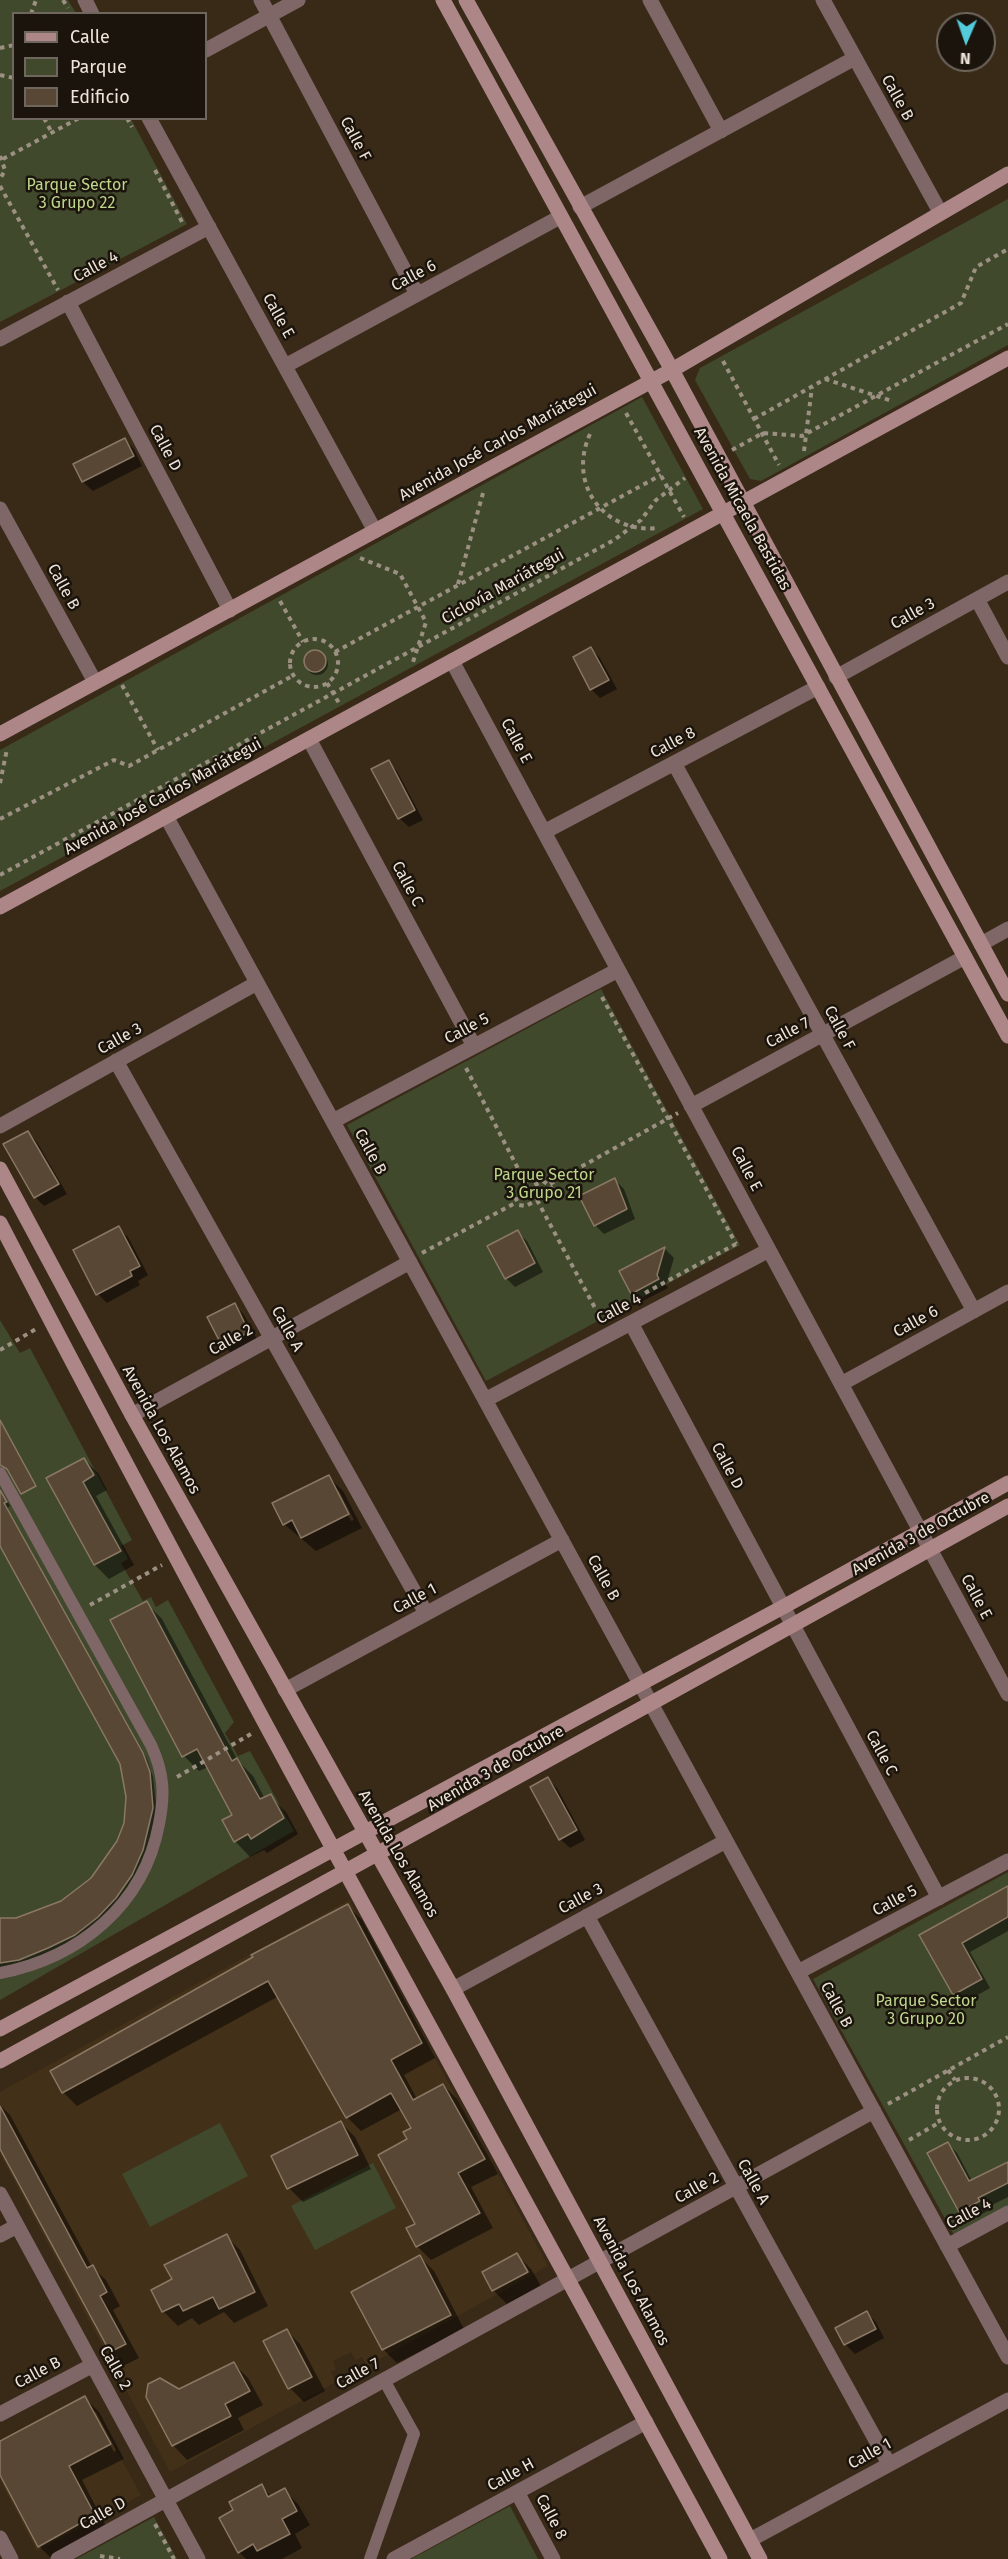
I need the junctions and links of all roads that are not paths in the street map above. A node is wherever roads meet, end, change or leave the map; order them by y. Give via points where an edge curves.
1 (261, 0) edge
2 (298, 0) edge
3 (443, 0) edge
4 (466, 0) edge
5 (650, 0) edge
6 (823, 0) edge
7 (269, 15) junction
8 (207, 49) edge
9 (855, 58) junction
10 (150, 120) edge
11 (721, 131) junction
12 (1008, 174) edge
13 (580, 207) junction
14 (940, 212) junction
15 (560, 217) junction
16 (209, 226) junction
17 (417, 294) junction
18 (68, 302) junction
19 (0, 339) edge
20 (1008, 358) edge
21 (285, 366) junction
22 (672, 370) junction
23 (651, 381) junction
24 (743, 502) junction
25 (724, 513) junction
26 (1, 515) edge
27 (375, 531) junction
28 (1008, 582) edge
29 (977, 599) junction
30 (230, 610) junction
31 (1008, 657) edge
32 (452, 661) junction
33 (836, 677) junction
34 (95, 682) junction
35 (818, 687) junction
36 (6, 731) edge
37 (309, 739) junction
38 (674, 763) junction
39 (166, 816) junction
40 (544, 832) junction
41 (0, 907) edge
42 (1008, 929) edge
43 (981, 944) junction
44 (965, 957) junction
45 (618, 970) junction
46 (257, 983) junction
47 (1008, 994) edge
48 (822, 1034) junction
49 (1008, 1036) edge
50 (474, 1046) junction
51 (117, 1061) junction
52 (691, 1106) junction
53 (333, 1121) junction
54 (0, 1126) edge
55 (0, 1169) edge
56 (0, 1224) edge
57 (769, 1250) junction
58 (413, 1259) junction
59 (1008, 1292) edge
60 (974, 1311) junction
61 (631, 1323) junction
62 (272, 1338) junction
63 (841, 1384) junction
64 (485, 1400) junction
65 (132, 1415) junction
66 (0, 1473) edge
67 (1008, 1483) edge
68 (1008, 1506) edge
69 (920, 1531) junction
70 (562, 1540) junction
71 (930, 1549) junction
72 (783, 1607) junction
73 (426, 1613) junction
74 (792, 1625) junction
75 (640, 1684) junction
76 (1007, 1688) edge
77 (285, 1690) junction
78 (650, 1702) junction
79 (365, 1833) junction
80 (726, 1841) junction
81 (333, 1850) junction
82 (380, 1855) junction
83 (1008, 1862) edge
84 (345, 1874) junction
85 (939, 1898) junction
86 (587, 1916) junction
87 (798, 1972) junction
88 (0, 1973) edge
89 (453, 1989) junction
90 (0, 2029) edge
91 (0, 2061) edge
92 (880, 2108) junction
93 (735, 2188) junction
94 (0, 2194) edge
95 (1008, 2214) edge
96 (18, 2226) junction
97 (0, 2235) edge
98 (947, 2246) junction
99 (600, 2261) junction
100 (568, 2279) junction
101 (1008, 2357) edge
102 (93, 2365) junction
103 (384, 2380) junction
104 (1008, 2400) edge
105 (0, 2414) edge
106 (646, 2422) junction
107 (889, 2464) junction
108 (517, 2492) junction
109 (166, 2500) junction
110 (0, 2538) edge
111 (750, 2540) junction
112 (11, 2559) edge
113 (58, 2559) edge
114 (198, 2559) edge
115 (370, 2559) edge
116 (394, 2559) edge
117 (553, 2559) edge
118 (720, 2559) edge
119 (760, 2559) edge

1 - 7 street, Calle F
2 - 7 street
3 - 15 street, Avenida Micaela Bastidas
4 - 13 street, Avenida Micaela Bastidas
5 - 11 street
6 - 9 street, Calle B
7 - 8 street
7 - 17 street, Calle F
9 - 11 street
9 - 14 street, Calle B
10 - 16 street, Calle E
11 - 13 street
12 - 14 street, Avenida José Carlos Mariátegui
13 - 22 street, Avenida Micaela Bastidas
14 - 22 street, Avenida José Carlos Mariátegui
15 - 17 street, Calle 6
15 - 23 street, Avenida Micaela Bastidas
16 - 18 street, Calle 4
16 - 21 street, Calle E
17 - 21 street, Calle 6
18 - 19 street, Calle 4
18 - 30 street, Calle D
20 - 24 street, Avenida José Carlos Mariátegui
21 - 27 street, Calle E
22 - 23 street, Avenida José Carlos Mariátegui
22 - 24 street, Avenida Micaela Bastidas
23 - 25 street, Avenida Micaela Bastidas
23 - 27 street, Avenida José Carlos Mariátegui
24 - 25 street, Avenida José Carlos Mariátegui
24 - 33 street, Avenida Micaela Bastidas
25 - 32 street, Avenida José Carlos Mariátegui
25 - 35 street, Avenida Micaela Bastidas
26 - 34 street, Calle B
27 - 30 street, Avenida José Carlos Mariátegui
28 - 29 street, Calle 3
29 - 31 street
29 - 33 street, Calle 3
30 - 34 street, Avenida José Carlos Mariátegui
32 - 37 street, Avenida José Carlos Mariátegui
32 - 40 street, Calle E
33 - 43 street, Avenida Micaela Bastidas
34 - 36 street, Avenida José Carlos Mariátegui
35 - 38 street, Calle 8
35 - 44 street, Avenida Micaela Bastidas
37 - 39 street, Avenida José Carlos Mariátegui
37 - 50 street, Calle C
38 - 40 street, Calle 8
38 - 48 street, Calle F
39 - 41 street, Avenida José Carlos Mariátegui
39 - 46 street, Calle B
40 - 45 street, Calle E
42 - 43 street
43 - 47 street, Avenida Micaela Bastidas
44 - 48 street, Calle 7
44 - 49 street, Avenida Micaela Bastidas
45 - 50 street, Calle 5
45 - 52 street, Calle E
46 - 51 street, Calle 3
46 - 53 street, Calle B
48 - 52 street, Calle 7
48 - 60 street, Calle F
50 - 53 street, Calle 5 via 462,1060
51 - 54 street, Calle 3
51 - 62 street, Calle A
52 - 57 street, Calle E
53 - 58 street, Calle B
55 - 65 street, Avenida Los Alamos
56 - 81 street
57 - 61 street, Calle 4
57 - 63 street, Calle E
58 - 62 street, Calle 2
58 - 64 street, Calle B
59 - 60 street, Calle 6
60 - 63 street, Calle 6
61 - 64 street, Calle 4
61 - 72 street, Calle D
62 - 65 street, Calle 2
62 - 73 street, Calle A
63 - 69 street, Calle E
64 - 70 street, Calle B
65 - 77 street, Avenida Los Alamos
66 - 88 lane via 151,1745 164,1785 153,1851 123,1906 64,1951 22,1969
67 - 69 street, Avenida 3 de Octubre
68 - 71 street, Avenida 3 de Octubre
69 - 71 street, Calle E
69 - 72 street, Avenida 3 de Octubre
70 - 73 street, Calle 1
70 - 75 street, Calle B
71 - 74 street, Avenida 3 de Octubre
71 - 76 street, Calle E
72 - 74 street, Calle D
72 - 75 street, Avenida 3 de Octubre
73 - 77 street, Calle 1
74 - 78 street, Avenida 3 de Octubre
74 - 85 street, Calle C
75 - 78 street, Calle B
75 - 79 street, Avenida 3 de Octubre
77 - 79 street, Avenida Los Alamos
78 - 80 street, Calle B
78 - 82 street, Avenida 3 de Octubre
79 - 81 street, Avenida 3 de Octubre
79 - 82 street, Avenida Los Alamos
80 - 86 street, Calle 3
80 - 87 street, Calle B
81 - 84 street
81 - 90 street, Avenida 3 de Octubre
82 - 84 street, Avenida 3 de Octubre
82 - 89 street, Avenida Los Alamos
83 - 85 street, Calle 5
84 - 91 street, Avenida 3 de Octubre
84 - 100 street
85 - 87 street, Calle 5
86 - 89 street, Calle 3
86 - 93 street, Calle A
87 - 92 street, Calle B
89 - 99 street, Avenida Los Alamos
92 - 93 street, Calle 2
92 - 98 street, Calle B
93 - 99 street, Calle 2
93 - 107 street, Calle A
94 - 96 street, Calle 2
95 - 98 street, Calle 4
96 - 97 street
96 - 102 street, Calle 2
98 - 101 street, Calle B
99 - 100 street, Calle 2
99 - 111 street, Avenida Los Alamos
100 - 103 street, Calle 7
100 - 106 street
102 - 105 street, Calle B
102 - 109 street, Calle 2
103 - 109 street, Calle 7
103 - 115 lane via 414,2434
104 - 107 street, Calle 1
106 - 108 street, Calle H
106 - 118 street
107 - 111 street, Calle 1
108 - 116 street, Calle H
108 - 117 street, Calle 8
109 - 113 street, Calle D
109 - 114 street, Calle 2
110 - 112 street
111 - 119 street, Avenida Los Alamos

